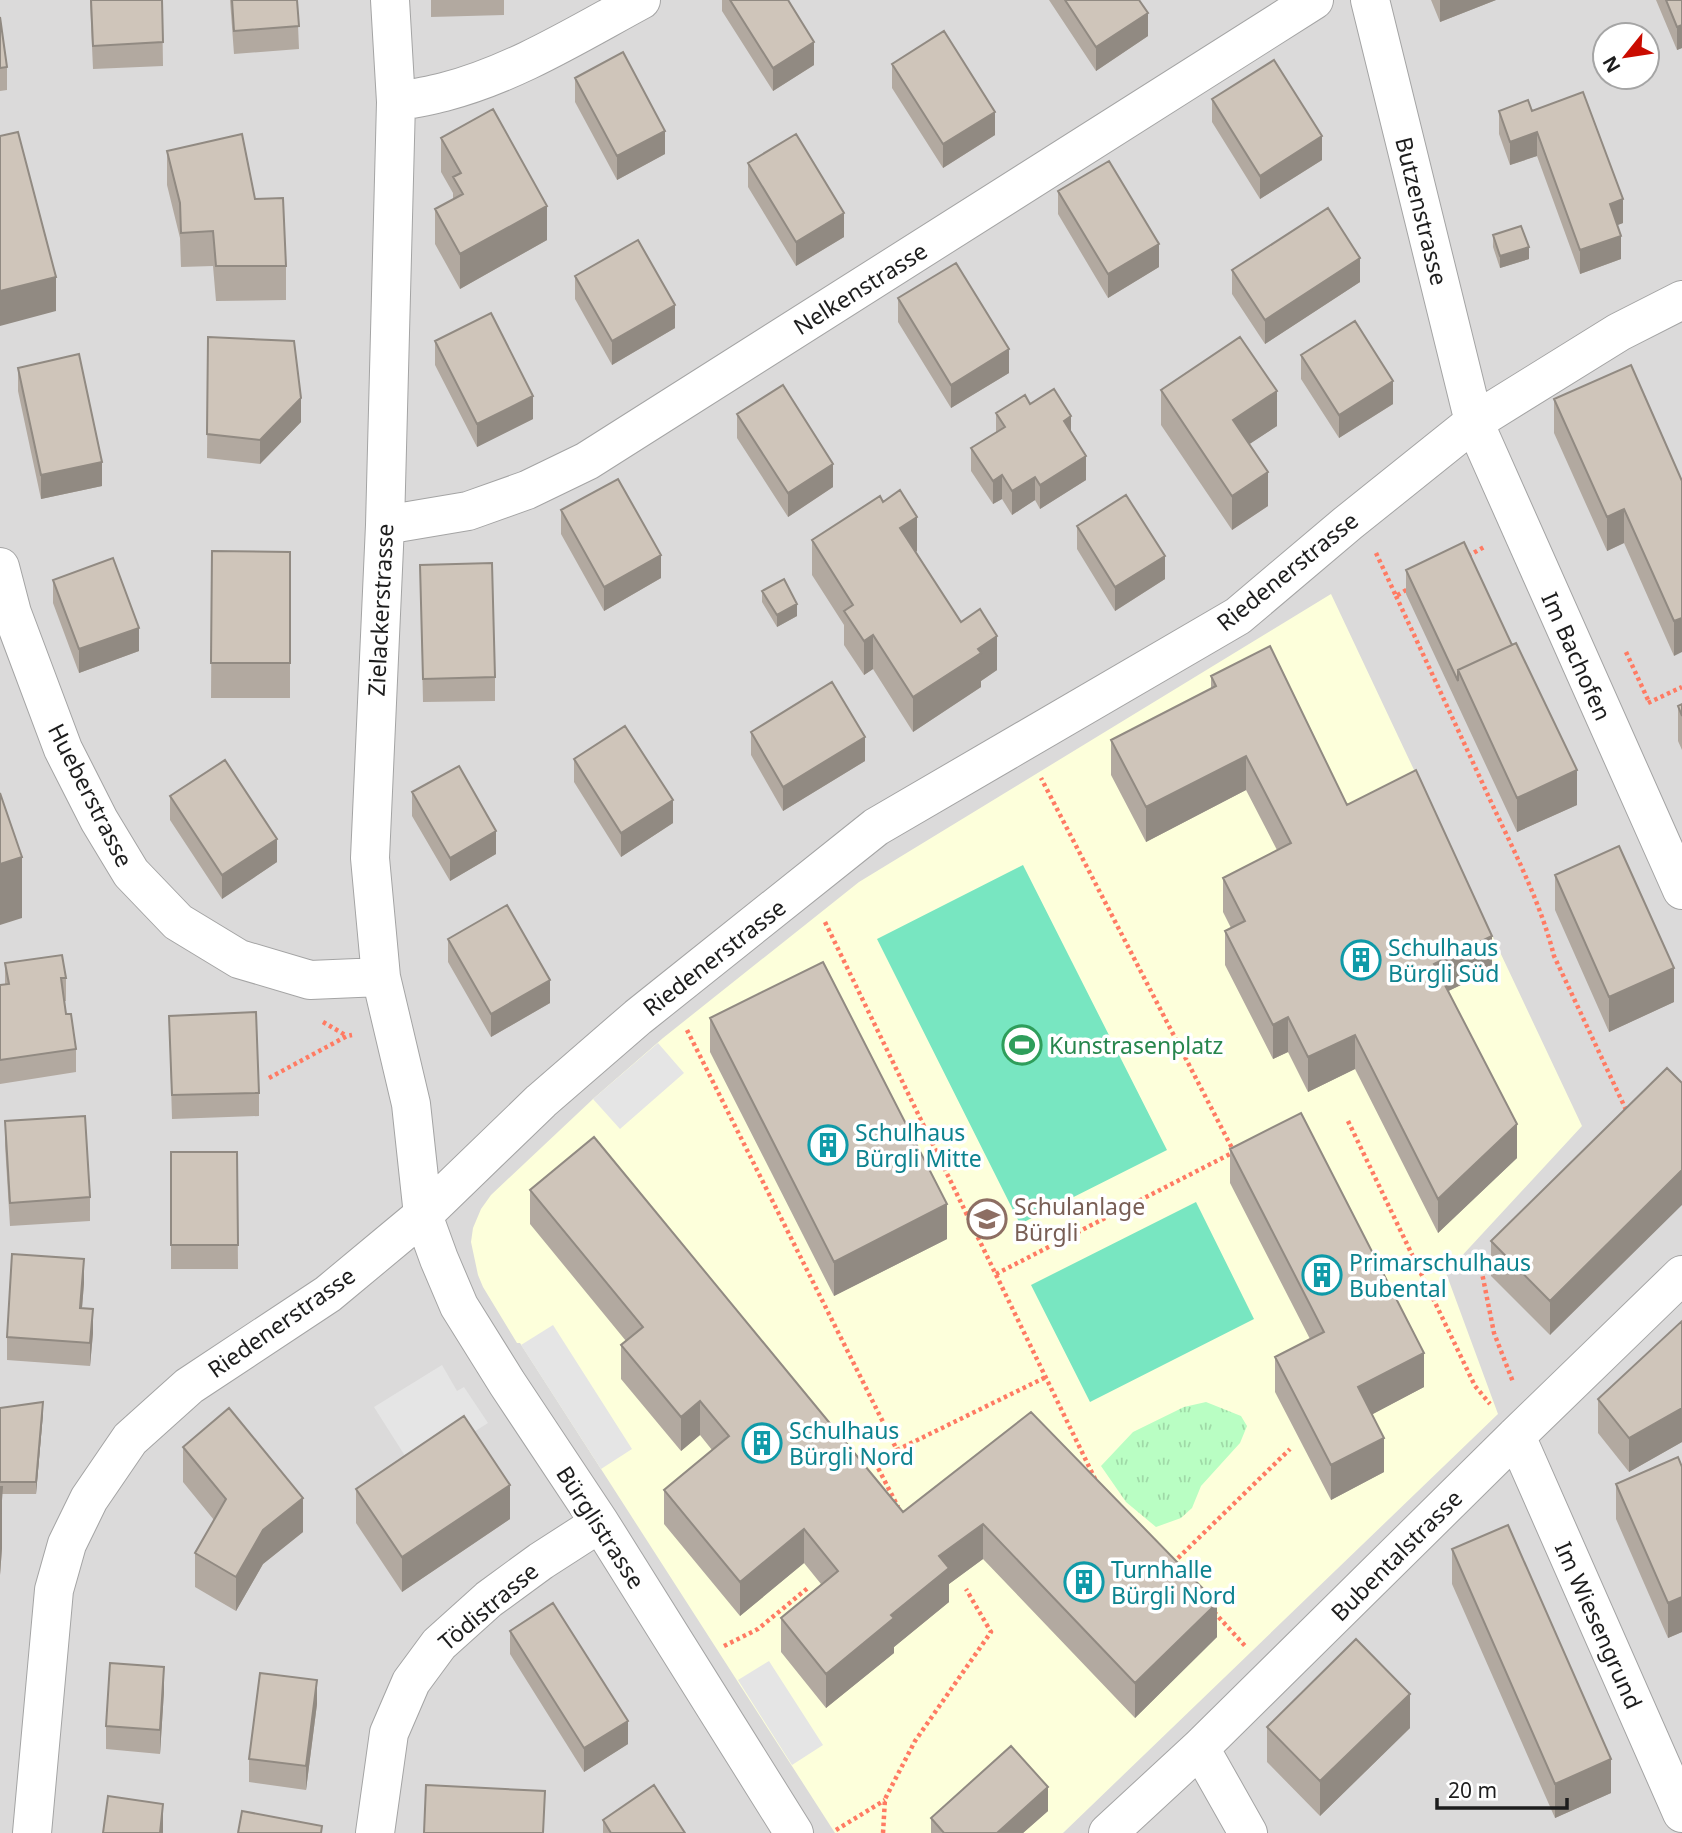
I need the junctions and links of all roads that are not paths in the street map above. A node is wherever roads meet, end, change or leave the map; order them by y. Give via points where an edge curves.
1 (390, 0) edge
2 (640, 0) edge
3 (1314, 0) edge
4 (1370, 0) edge
5 (396, 102) junction
6 (1682, 300) edge
7 (1474, 422) junction
8 (384, 525) junction
9 (0, 567) edge
10 (1682, 890) edge
11 (381, 977) junction
12 (423, 1215) junction
13 (1682, 1275) edge
14 (1516, 1436) junction
15 (600, 1523) junction
16 (1200, 1748) junction
17 (1682, 1813) edge
18 (32, 1833) edge
19 (375, 1833) edge
20 (794, 1833) edge
21 (1108, 1833) edge
22 (1248, 1833) edge

1 - 5 street, Zielackerstrasse
2 - 5 street via 498,73 445,92
3 - 8 street, Nelkenstrasse via 587,461 468,511
4 - 7 street, Butzenstrasse
5 - 8 street, Zielackerstrasse
6 - 7 street, Riedenerstrasse via 1619,332
7 - 10 street, Im Bachofen
7 - 12 street, Riedenerstrasse via 1238,616 876,828 638,1017 541,1101
8 - 11 street, Zielackerstrasse via 370,858
9 - 11 street, Hueberstrasse via 12,613 63,749 131,873 178,922 239,959 310,980
11 - 12 street, Zielackerstrasse via 411,1104
12 - 15 street, Bürglistrasse via 459,1306
12 - 18 street, Riedenerstrasse via 328,1294 189,1386 130,1439 89,1499 67,1544 54,1590
13 - 14 street, Bubentalstrasse
14 - 16 street, Bubentalstrasse
14 - 17 street, Im Wiesengrund
15 - 19 street, Tödistrasse via 489,1599 439,1644 411,1682 389,1732
15 - 20 street, Bürglistrasse
16 - 21 street, Bubentalstrasse
16 - 22 street

